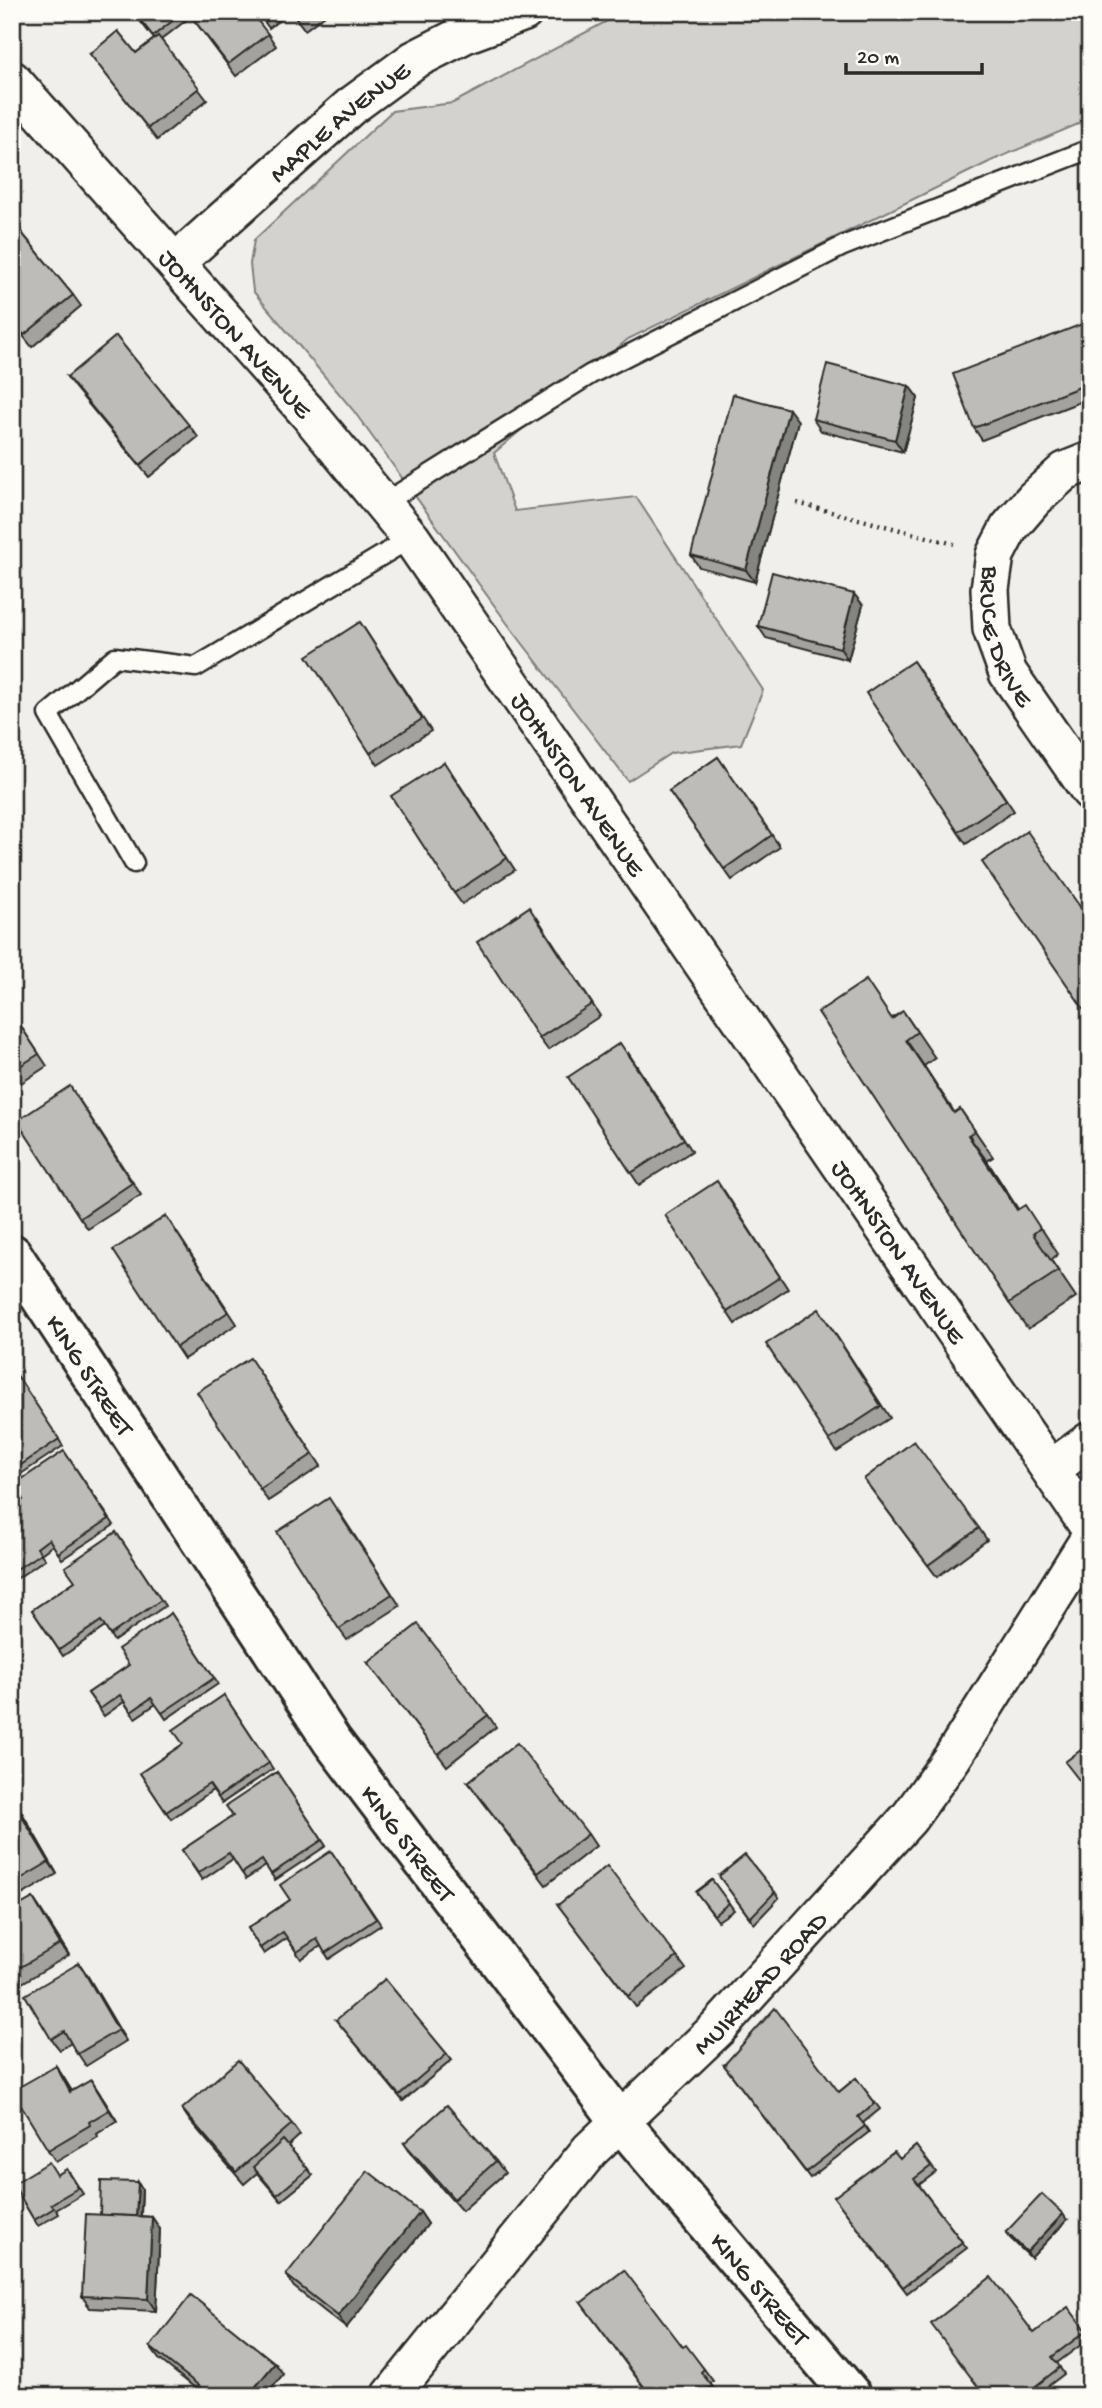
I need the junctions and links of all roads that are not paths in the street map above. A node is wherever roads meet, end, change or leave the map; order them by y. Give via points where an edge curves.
1 (524, 12) edge
2 (12, 80) edge
3 (1090, 149) edge
4 (175, 263) junction
5 (1090, 461) edge
6 (384, 503) junction
7 (411, 538) junction
8 (1090, 791) edge
9 (134, 863) dead end
10 (12, 1254) edge
11 (1090, 1441) edge
12 (1051, 1469) junction
13 (1090, 1528) edge
14 (1090, 1538) edge
15 (620, 2121) junction
16 (391, 2396) edge
17 (852, 2396) edge

1 - 4 street, MAPLE AVENUE via 414,60 350,107
2 - 4 street, JOHNSTON AVENUE
3 - 6 lane via 842,246 591,374
4 - 6 street, JOHNSTON AVENUE
5 - 8 street, BRUCE DRIVE via 1065,471 1009,528 995,555 990,589 992,629 1008,673
6 - 7 street, JOHNSTON AVENUE
7 - 9 lane via 195,667 115,657 48,714
7 - 12 street, JOHNSTON AVENUE
10 - 15 main road, KING STREET via 332,1741
11 - 12 street
12 - 13 street, JOHNSTON AVENUE
14 - 15 street, MUIRHEAD ROAD via 952,1758 909,1818 716,2029
15 - 16 street, MUIRHEAD ROAD via 590,2150
15 - 17 main road, KING STREET

